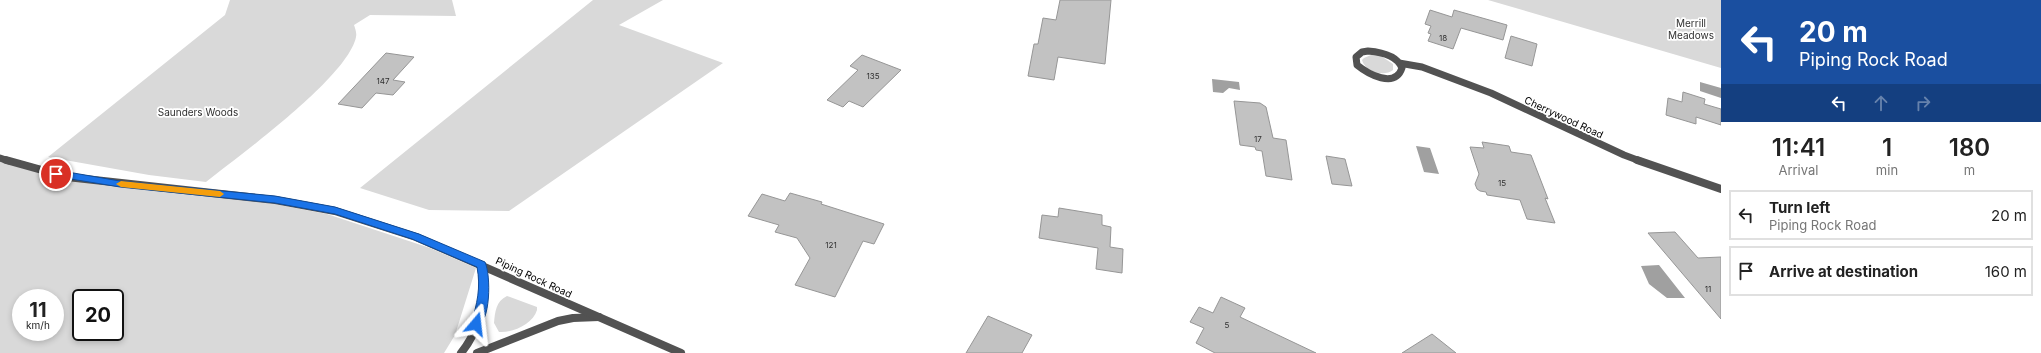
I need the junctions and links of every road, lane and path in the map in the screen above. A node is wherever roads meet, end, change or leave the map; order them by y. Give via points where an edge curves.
1 (1399, 63) junction
2 (0, 158) edge
3 (1721, 189) edge
4 (481, 265) junction
5 (599, 317) junction
6 (461, 353) edge
7 (477, 353) edge
8 (681, 353) edge

1 - 1 street, Cherrywood Road via 1389,55 1375,51 1362,52 1356,57 1357,65 1361,69 1387,78 1401,72
1 - 3 street, Cherrywood Road via 1443,74 1491,93 1624,155
2 - 4 street, Piping Rock Road via 68,177 275,200 335,211 416,237
4 - 5 street, Piping Rock Road
4 - 6 street via 485,282 484,299 473,336
5 - 7 street via 558,321
5 - 8 street, Piping Rock Road

